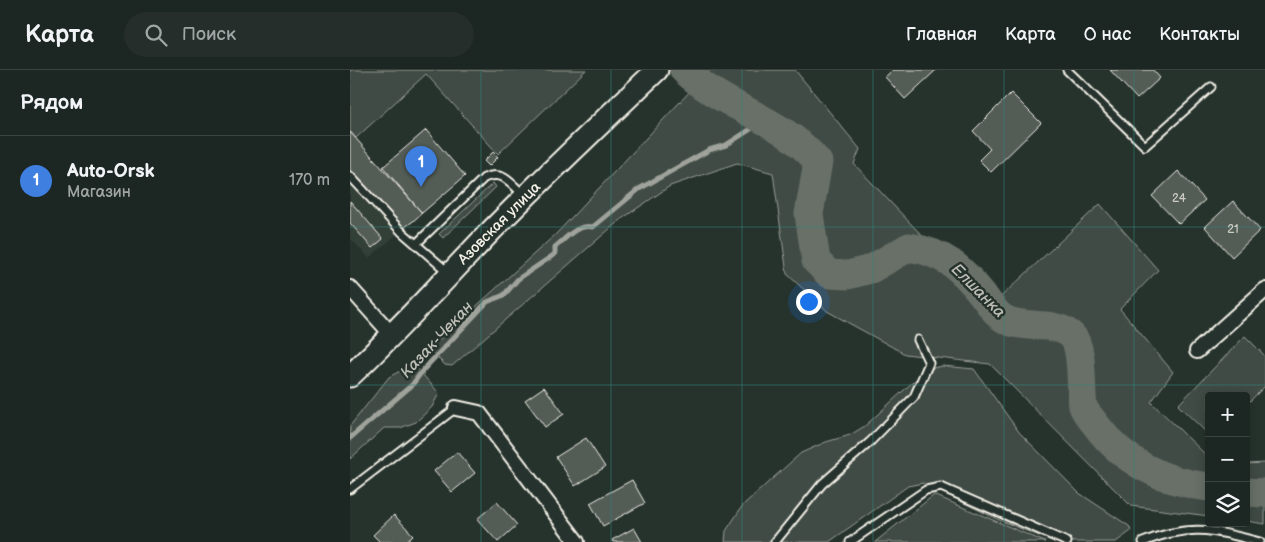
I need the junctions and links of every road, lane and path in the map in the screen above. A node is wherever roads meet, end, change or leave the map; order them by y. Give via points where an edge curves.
1 (1067, 70) edge
2 (655, 72) edge
3 (1211, 87) dead end
4 (350, 176) edge
5 (525, 196) junction
6 (417, 244) junction
7 (450, 273) junction
8 (350, 288) edge
9 (1265, 290) edge
10 (393, 336) junction
11 (918, 340) dead end
12 (1197, 351) dead end
13 (350, 376) edge
14 (456, 408) joint
15 (350, 489) edge
16 (577, 542) edge
17 (775, 542) edge
18 (850, 542) edge
19 (1067, 542) edge
20 (1143, 542) edge
21 (1260, 542) edge

1 - 3 lane via 1145,146
2 - 5 main road, Азовская улица
4 - 6 lane
5 - 6 lane via 494,173 484,178
5 - 7 main road, Азовская улица
6 - 7 lane
7 - 10 main road, Азовская улица
8 - 10 street
9 - 12 street
10 - 13 main road, Азовская улица
11 - 17 lane via 929,363 914,397 822,484
14 - 15 lane
14 - 16 street via 479,412
18 - 19 lane via 926,490 941,487
20 - 21 lane via 1167,532 1209,529

